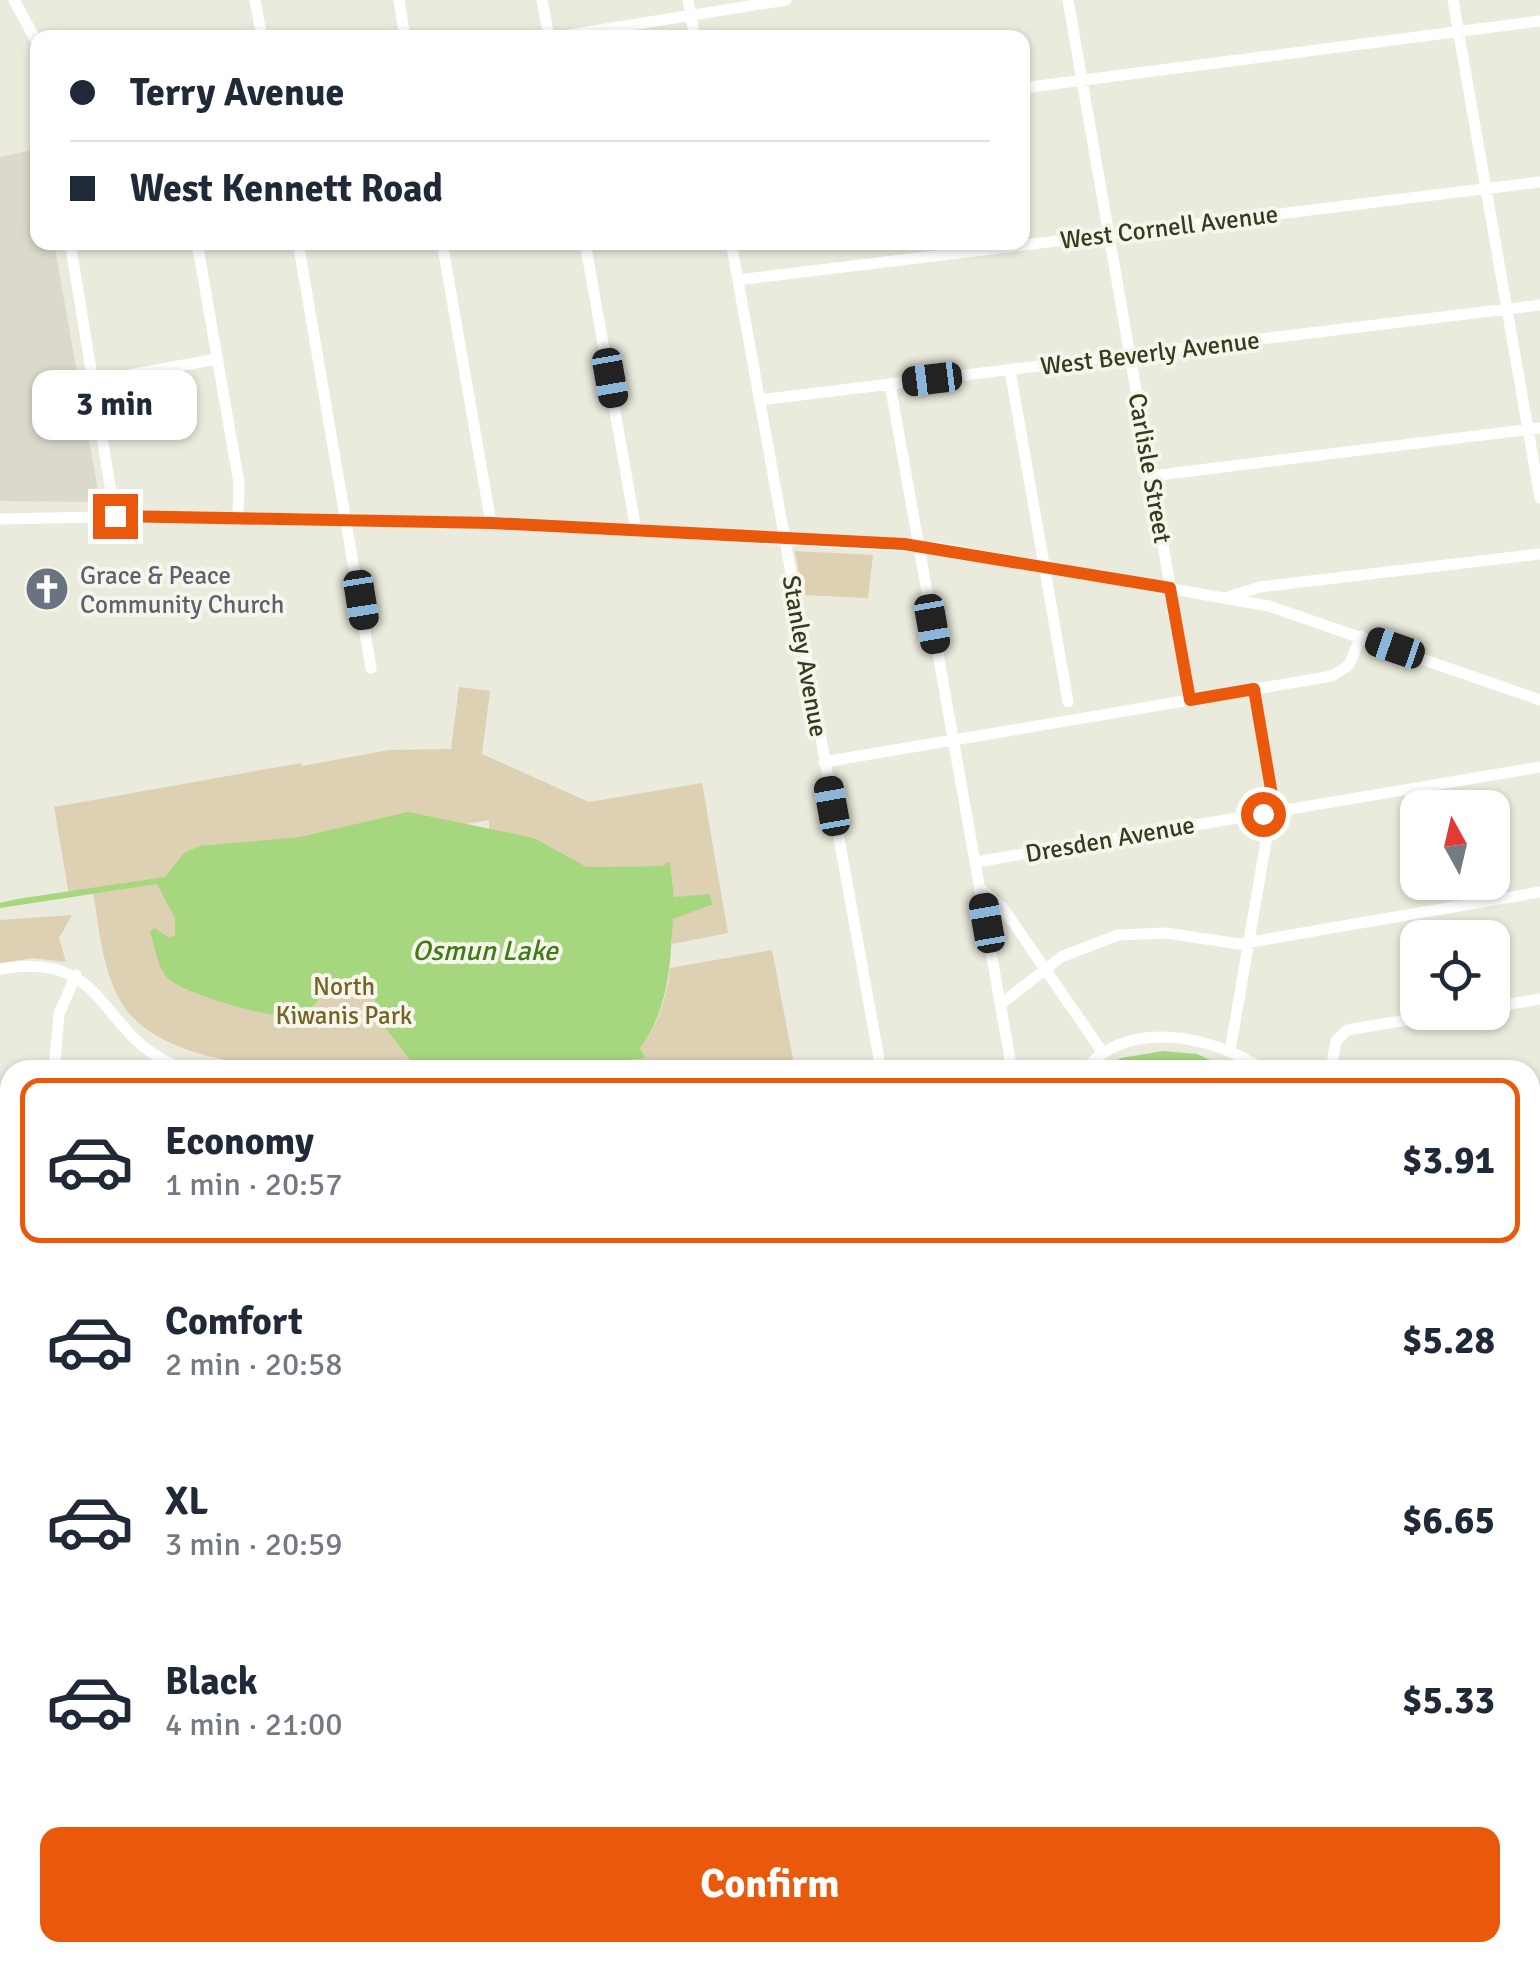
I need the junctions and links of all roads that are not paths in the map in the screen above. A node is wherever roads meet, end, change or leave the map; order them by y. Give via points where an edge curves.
1 (14, 0) edge
2 (255, 0) edge
3 (398, 0) edge
4 (542, 0) edge
5 (786, 0) edge
6 (1068, 0) edge
7 (1453, 0) edge
8 (689, 6) edge
9 (1540, 21) edge
10 (30, 30) edge
11 (261, 30) edge
12 (404, 30) edge
13 (548, 30) edge
14 (584, 30) edge
15 (1459, 32) junction
16 (1082, 80) junction
17 (1030, 87) edge
18 (1540, 182) edge
19 (1486, 188) junction
20 (1109, 235) junction
21 (1030, 245) edge
22 (71, 250) edge
23 (197, 250) edge
24 (299, 250) edge
25 (443, 250) edge
26 (586, 250) edge
27 (732, 250) edge
28 (985, 250) edge
29 (738, 280) junction
30 (1540, 305) edge
31 (1507, 309) junction
32 (1130, 355) junction
33 (217, 359) junction
34 (1010, 370) junction
35 (95, 381) junction
36 (890, 384) junction
37 (759, 400) junction
38 (1534, 429) edge
39 (1151, 476) junction
40 (1540, 498) edge
41 (115, 516) junction
42 (238, 518) junction
43 (0, 519) edge
44 (348, 520) junction
45 (491, 523) junction
46 (636, 530) junction
47 (784, 538) junction
48 (918, 546) junction
49 (1540, 554) edge
50 (1044, 566) junction
51 (1170, 588) junction
52 (1227, 598) junction
53 (1361, 636) junction
54 (372, 668) dead end
55 (1254, 689) junction
56 (1190, 700) junction
57 (1540, 700) edge
58 (1068, 702) dead end
59 (954, 740) junction
60 (824, 762) junction
61 (1540, 767) edge
62 (1271, 812) junction
63 (976, 862) junction
64 (981, 889) junction
65 (1540, 892) edge
66 (1248, 942) junction
67 (1044, 967) junction
68 (0, 969) edge
69 (76, 975) junction
70 (1540, 1000) edge
71 (1001, 1004) junction
72 (1510, 1004) edge
73 (1400, 1021) edge
74 (1230, 1051) junction
75 (1103, 1053) junction
76 (55, 1060) edge
77 (165, 1060) edge
78 (879, 1060) edge
79 (1010, 1060) edge
80 (1095, 1060) edge
81 (1247, 1060) edge
82 (1333, 1060) edge

1 - 10 street
2 - 11 street
3 - 12 street
4 - 13 street
5 - 8 street
6 - 16 street, Carlisle Street
7 - 15 street
8 - 14 street
9 - 15 street
15 - 16 street
15 - 19 street
16 - 17 street
16 - 20 street, Carlisle Street
18 - 19 street, West Cornell Avenue
19 - 20 street, West Cornell Avenue
19 - 31 street
20 - 21 street, West Cornell Avenue
20 - 32 street, Carlisle Street
22 - 35 street
23 - 33 street
24 - 44 street
25 - 45 street
26 - 46 street
27 - 29 street, Stanley Avenue
28 - 29 street, West Cornell Avenue
29 - 37 street, Stanley Avenue
30 - 31 street, West Beverly Avenue
31 - 32 street, West Beverly Avenue
31 - 38 street
32 - 34 street, West Beverly Avenue
32 - 39 street, Carlisle Street
33 - 35 street
33 - 42 street via 239,483
34 - 36 street, West Beverly Avenue
34 - 50 street
35 - 41 street
36 - 37 street, West Beverly Avenue
36 - 48 street
37 - 47 street, Stanley Avenue
38 - 39 street
38 - 40 street
39 - 51 street, Carlisle Street
41 - 42 street
41 - 43 street
42 - 44 street
44 - 45 street
44 - 54 street
45 - 46 street
46 - 47 street
47 - 48 street
47 - 60 street, Stanley Avenue
48 - 50 street
48 - 59 street
49 - 52 street via 1260,587
50 - 51 street
50 - 58 street
51 - 52 street
51 - 56 street, Carlisle Street
52 - 53 street
53 - 55 street via 1351,663 1338,674
53 - 57 street
55 - 56 street
55 - 62 street
56 - 59 street
59 - 60 street
59 - 63 street
60 - 78 street, Stanley Avenue
61 - 62 street, Dresden Avenue
62 - 63 street, Dresden Avenue
62 - 66 street
63 - 64 street
64 - 67 street via 1003,908
64 - 71 street
65 - 66 street
66 - 67 street via 1127,934 1083,946
66 - 74 street
67 - 71 street
67 - 75 street
68 - 69 street via 46,965
69 - 76 street via 59,1014
69 - 77 street via 136,1042
70 - 72 street
71 - 79 street
73 - 82 street via 1346,1030
74 - 75 street via 1154,1037
74 - 81 street
75 - 80 street

